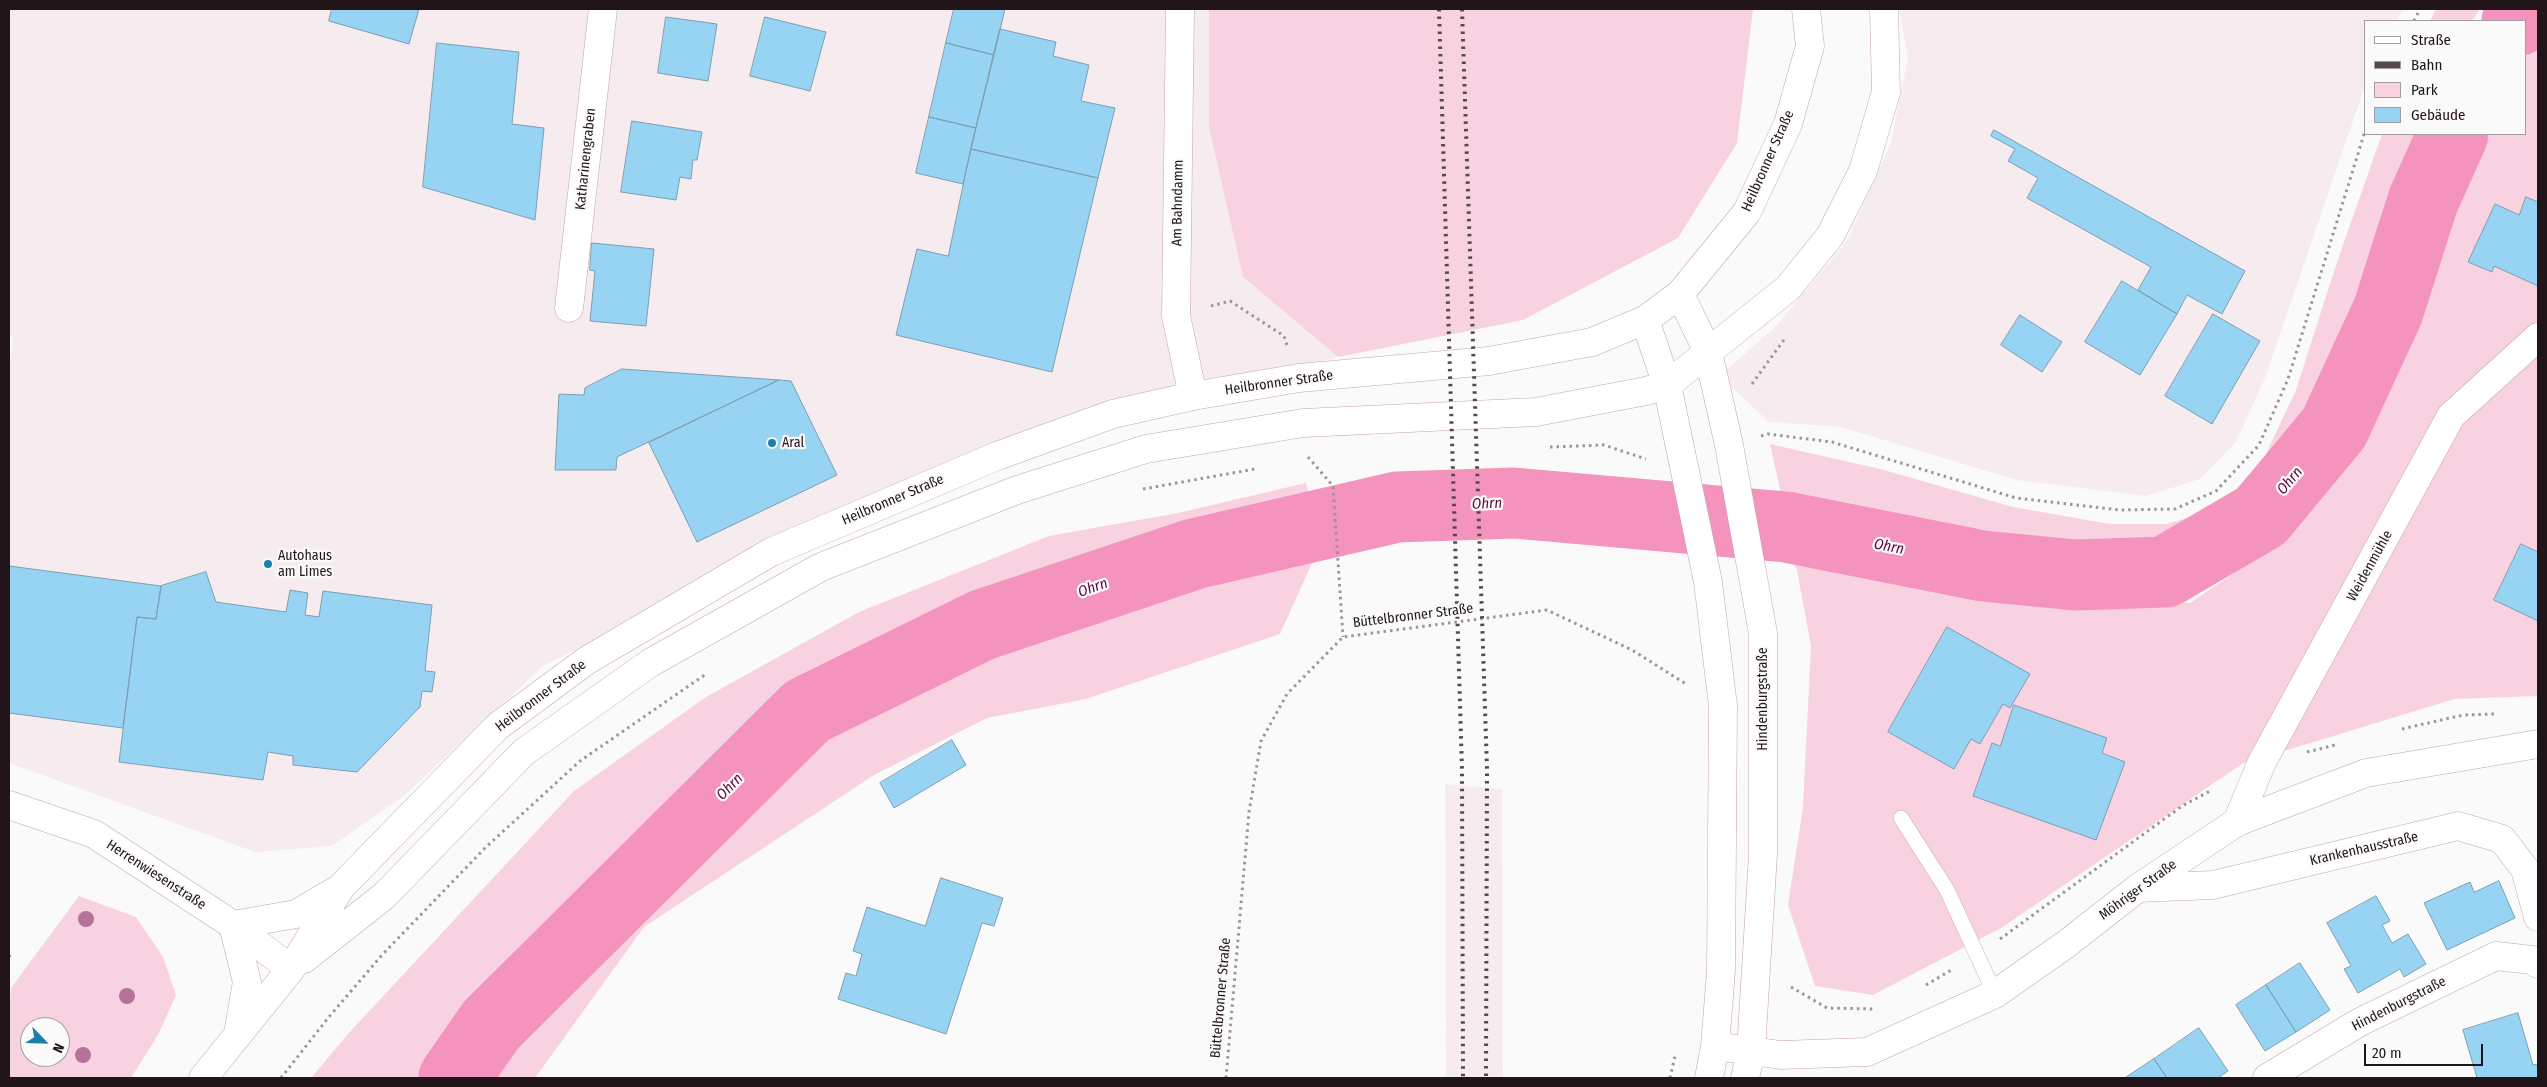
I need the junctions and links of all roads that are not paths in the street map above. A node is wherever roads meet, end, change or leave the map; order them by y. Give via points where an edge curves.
1 (603, 9) edge
2 (1180, 9) edge
3 (1806, 9) edge
4 (1884, 9) edge
5 (1680, 294) junction
6 (569, 308) dead end
7 (1645, 320) junction
8 (2538, 337) edge
9 (1708, 352) junction
10 (1667, 385) junction
11 (1193, 396) junction
12 (2538, 744) edge
13 (9, 805) edge
14 (1901, 818) dead end
15 (2237, 822) junction
16 (341, 887) junction
17 (2138, 888) junction
18 (2538, 917) edge
19 (233, 925) junction
20 (2538, 964) edge
21 (291, 969) junction
22 (1995, 994) junction
23 (238, 1035) junction
24 (1715, 1046) junction
25 (1752, 1051) junction
26 (203, 1078) edge
27 (1709, 1078) edge
28 (1746, 1078) edge
29 (2267, 1078) edge

1 - 6 street, Katharinengraben
2 - 11 street, Am Bahndamm via 1176,316
3 - 5 street, Heilbronner Straße via 1810,46 1788,124 1747,212
4 - 9 street, Heilbronner Straße via 1886,92 1864,171 1830,236 1788,288
5 - 7 street, Heilbronner Straße
5 - 9 street
7 - 10 street
7 - 11 street, Heilbronner Straße via 1592,342 1489,361 1299,378
8 - 15 street, Weidenmühle via 2451,416 2262,762
9 - 10 street, Heilbronner Straße
9 - 25 street, Hindenburgstraße via 1764,633 1763,854
10 - 21 street, Heilbronner Straße via 1536,412 1303,423 1146,449 1017,490 821,567 650,663 524,752 384,896
10 - 24 street via 1708,582 1723,706 1721,971
11 - 16 street, Heilbronner Straße via 1113,414 997,456 771,552 586,661 498,726
12 - 15 street, Möhriger Straße via 2366,773
13 - 19 street, Herrenwiesenstraße via 94,834
14 - 22 lane via 1947,890
15 - 17 street, Möhriger Straße
16 - 19 street via 296,914
16 - 21 street, Heilbronner Straße
17 - 18 street, Krankenhausstraße via 2213,885 2458,826 2502,839 2525,869
17 - 22 street, Möhriger Straße
19 - 21 street, Herrenwiesenstraße
19 - 23 street via 247,982
20 - 29 street, Hindenburgstraße via 2532,960 2496,956 2360,1022
21 - 23 street, Heilbronner Straße
22 - 25 street, Möhriger Straße via 1867,1052 1781,1055
23 - 26 street, Heilbronner Straße
24 - 25 street
24 - 27 street
25 - 28 street, Hindenburgstraße

